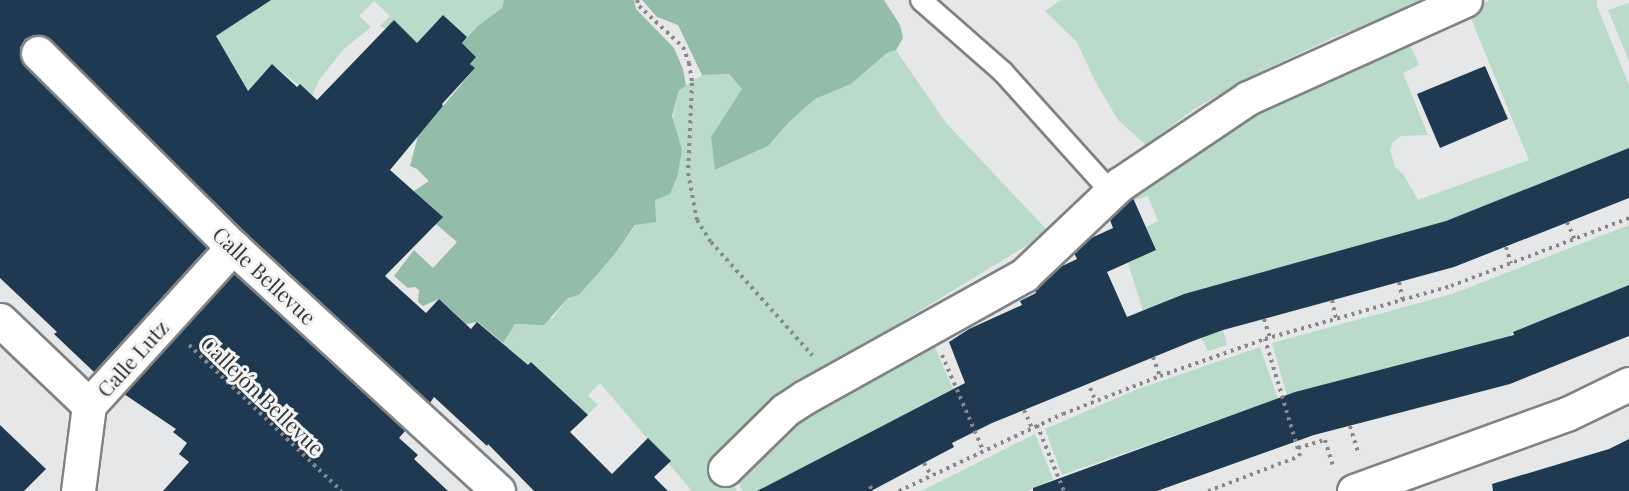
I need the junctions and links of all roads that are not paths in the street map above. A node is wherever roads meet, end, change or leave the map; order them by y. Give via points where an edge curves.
1 (921, 0) edge
2 (1465, 0) edge
3 (38, 53) dead end
4 (1111, 192) junction
5 (233, 247) junction
6 (0, 320) edge
7 (1629, 384) edge
8 (89, 405) junction
9 (725, 469) dead end
10 (1345, 484) edge
11 (78, 491) edge
12 (498, 491) edge

1 - 4 lane via 1003,72
2 - 4 street via 1248,98
3 - 5 street, Calle Bellevue
4 - 9 street via 1024,275 832,380 785,410
5 - 8 street, Calle Lutz
5 - 12 street, Calle Bellevue
6 - 8 street
7 - 10 street via 1567,414
8 - 11 street, Calle Lutz

